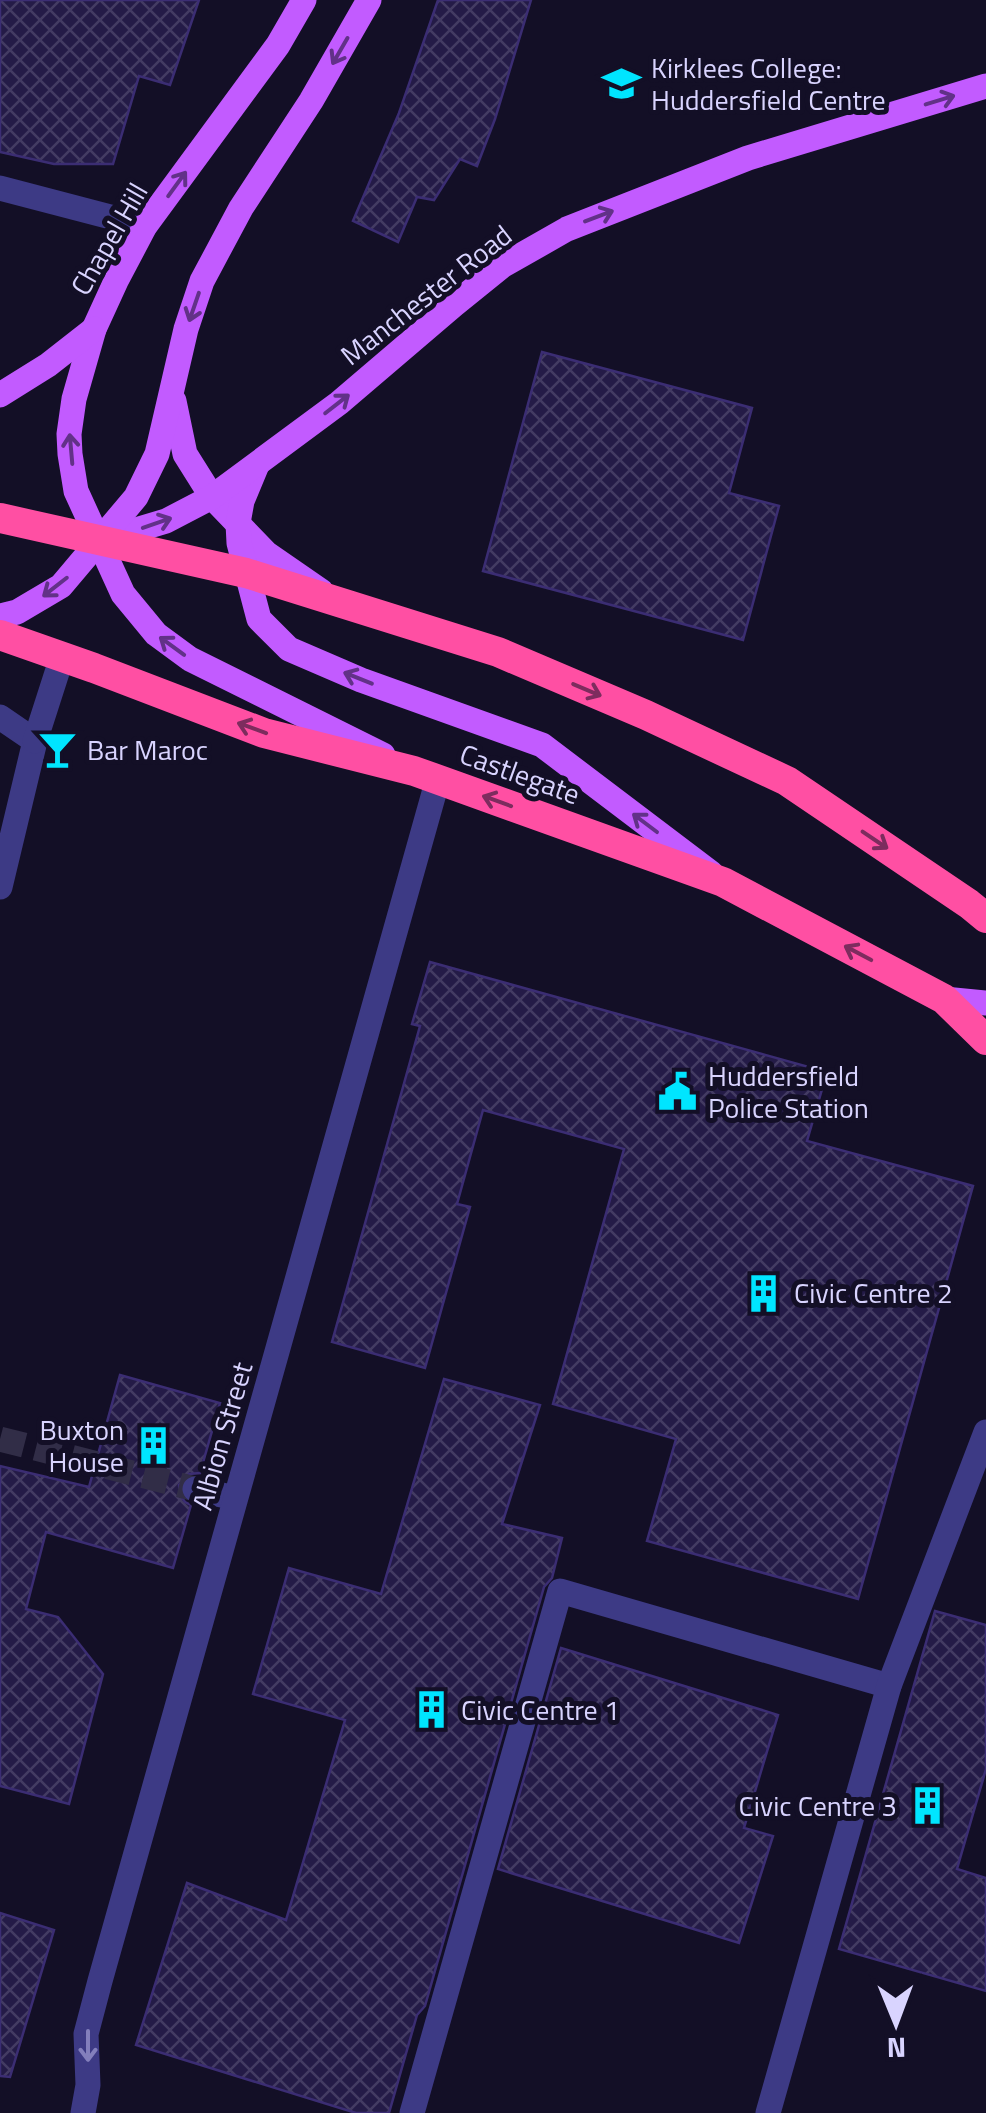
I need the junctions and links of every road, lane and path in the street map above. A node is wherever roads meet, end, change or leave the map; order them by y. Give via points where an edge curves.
1 (304, 0) edge
2 (370, 0) edge
3 (986, 86) edge
4 (0, 188) edge
5 (146, 226) junction
6 (94, 328) junction
7 (172, 391) junction
8 (0, 395) edge
9 (259, 462) junction
10 (212, 496) junction
11 (0, 518) edge
12 (238, 523) junction
13 (99, 541) junction
14 (246, 572) junction
15 (332, 599) junction
16 (0, 616) edge
17 (0, 636) edge
18 (62, 657) junction
19 (0, 717) edge
20 (35, 742) junction
21 (426, 775) junction
22 (723, 882) junction
23 (0, 887) edge
24 (986, 918) edge
25 (944, 999) junction
26 (986, 1003) edge
27 (986, 1040) edge
28 (986, 1432) edge
29 (196, 1489) tunnel mouth
30 (236, 1498) junction
31 (889, 1686) junction
32 (82, 2113) edge
33 (412, 2113) edge
34 (768, 2113) edge

5 -> 1 main road, Chapel Hill
2 -> 7 main road via 202,281
9 -> 3 main road, Manchester Road via 502,266 567,228 748,158
4 - 5 street
5 - 6 main road, Chapel Hill
6 - 8 main road
13 -> 6 main road, Chapel Hill via 76,491 69,434
7 - 10 main road via 185,454
7 - 13 main road via 158,454 136,497
9 - 10 main road, Manchester Road
9 - 12 main road
10 - 12 main road
13 -> 10 main road, Manchester Road via 166,521
11 - 13 highway
12 - 14 main road
12 - 15 main road via 266,553
13 - 14 highway
13 -> 16 main road via 61,586
21 -> 13 main road, Chapel Hill via 190,659 156,634 123,594
14 - 15 highway
22 -> 14 main road via 542,744 290,649 258,620
15 -> 24 highway via 498,652 787,781
17 - 18 highway, Castlegate
18 - 20 street
21 -> 18 highway, Castlegate via 264,733
19 - 20 street
20 - 23 street
22 -> 21 highway, Castlegate
21 - 30 street, Albion Street
25 -> 22 highway, Castlegate
25 - 26 main road
25 - 27 highway, Castlegate
28 - 31 street
29 - 30 street
30 -> 32 street, Albion Street via 86,2034
31 - 33 street via 560,1591
31 - 34 street

